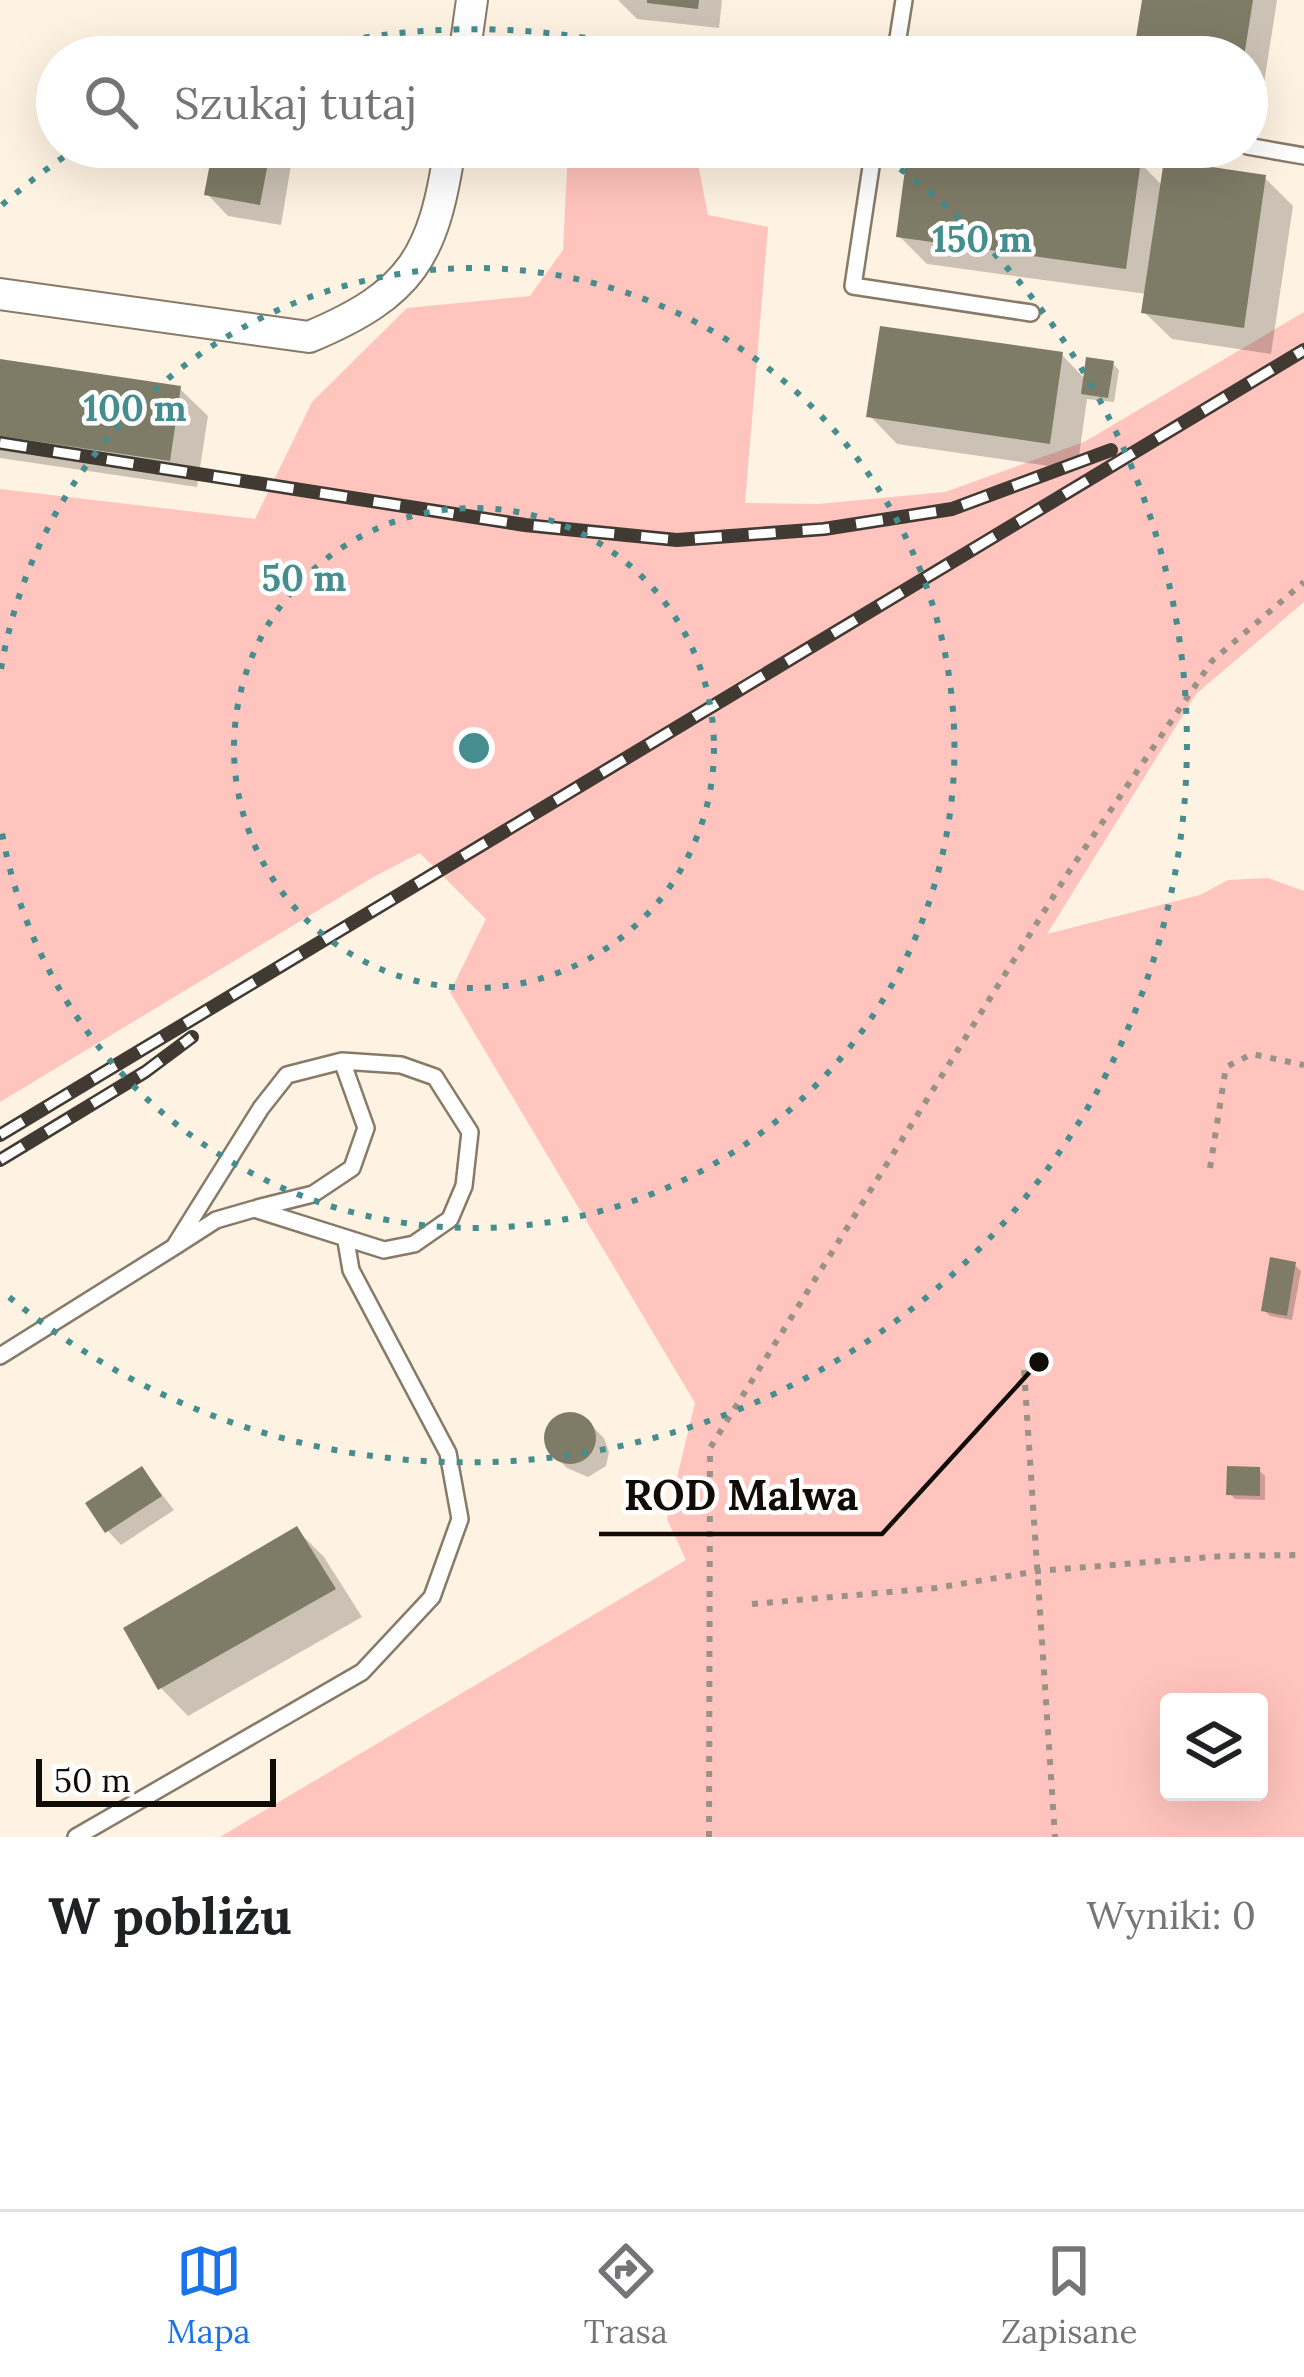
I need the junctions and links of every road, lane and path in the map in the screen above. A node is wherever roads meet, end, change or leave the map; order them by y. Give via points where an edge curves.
1 (472, 0) edge
2 (904, 0) edge
3 (467, 36) edge
4 (898, 36) edge
5 (1268, 150) edge
6 (1304, 156) edge
7 (447, 168) edge
8 (871, 168) edge
9 (0, 294) edge
10 (1031, 313) dead end
11 (1304, 582) edge
12 (342, 1061) junction
13 (1304, 1065) edge
14 (1210, 1168) dead end
15 (254, 1209) junction
16 (346, 1240) junction
17 (174, 1247) junction
18 (0, 1356) edge
19 (1024, 1370) dead end
20 (1304, 1556) edge
21 (1039, 1571) junction
22 (752, 1604) dead end
23 (76, 1837) edge
24 (709, 1837) edge
25 (1055, 1837) edge

1 - 3 street
2 - 4 lane
5 - 6 lane
7 - 9 street via 424,252 389,296 309,337
8 - 10 lane via 853,286
11 - 24 path via 1211,661 1068,873 710,1448
12 - 15 lane via 366,1128 352,1168 313,1194
12 - 16 lane via 436,1077 470,1132 464,1186 450,1219 414,1244 384,1250
12 - 17 lane via 287,1075
13 - 14 path via 1252,1054 1226,1067
15 - 16 lane
15 - 17 lane
16 - 23 lane via 351,1270 448,1453 460,1519 432,1598 362,1672
17 - 18 lane
19 - 21 path
20 - 21 path
21 - 22 path
21 - 25 path

